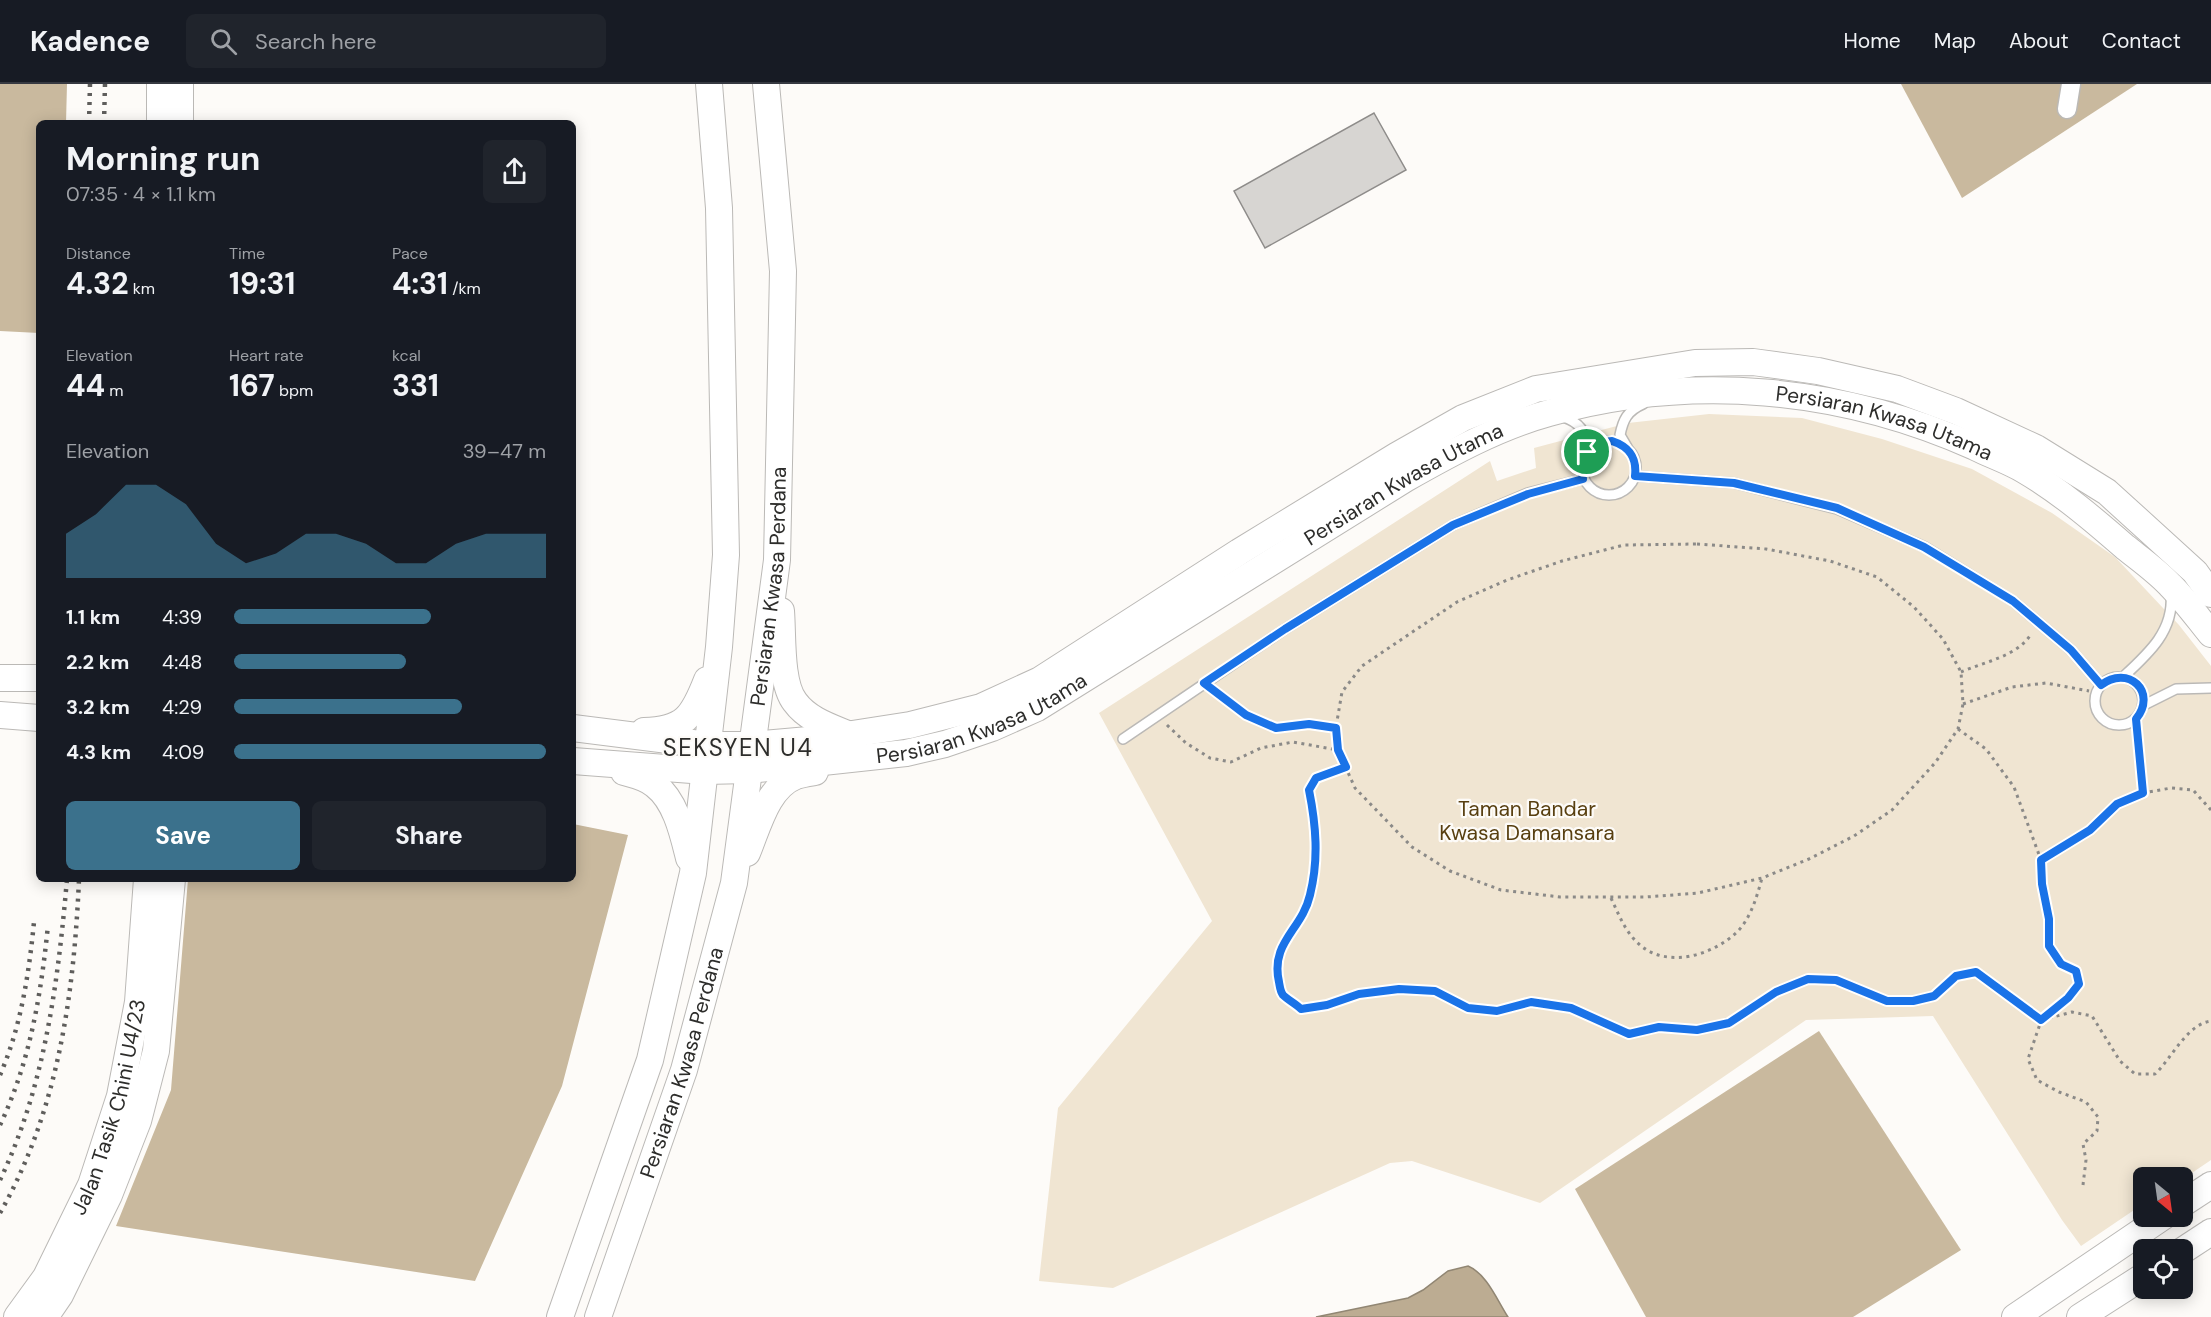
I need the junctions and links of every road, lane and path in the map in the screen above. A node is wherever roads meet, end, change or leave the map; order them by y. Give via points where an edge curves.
1 (160, 84) edge
2 (180, 84) edge
3 (709, 84) edge
4 (766, 84) edge
5 (2071, 84) edge
6 (2067, 109) dead end
7 (160, 120) edge
8 (180, 120) edge
9 (1682, 391) junction
10 (1548, 413) junction
11 (1590, 449) junction
12 (1629, 450) junction
13 (1635, 476) junction
14 (1583, 479) junction
15 (777, 560) junction
16 (2171, 585) junction
17 (2211, 594) edge
18 (2038, 623) junction
19 (2211, 634) edge
20 (719, 647) junction
21 (1961, 672) junction
22 (2123, 677) junction
23 (0, 678) edge
24 (36, 678) edge
25 (1204, 683) junction
26 (2099, 688) junction
27 (2211, 688) edge
28 (1963, 704) junction
29 (2144, 705) junction
30 (0, 715) edge
31 (1157, 715) junction
32 (36, 718) edge
33 (2136, 719) junction
34 (576, 728) edge
35 (1336, 728) junction
36 (1958, 729) junction
37 (605, 732) junction
38 (850, 735) junction
39 (1123, 739) dead end
40 (708, 745) junction
41 (1338, 750) junction
42 (906, 753) junction
43 (750, 758) junction
44 (585, 762) edge
45 (1346, 767) junction
46 (705, 771) junction
47 (2143, 793) junction
48 (2211, 810) edge
49 (2041, 860) junction
50 (693, 873) junction
51 (1762, 878) junction
52 (147, 882) edge
53 (172, 882) edge
54 (734, 884) junction
55 (1611, 898) junction
56 (2041, 1020) junction
57 (2211, 1021) edge
58 (2083, 1185) dead end
59 (2211, 1185) edge
60 (2193, 1197) edge
61 (2148, 1227) edge
62 (2211, 1232) edge
63 (2193, 1244) edge
64 (2133, 1283) edge
65 (17, 1317) edge
66 (45, 1317) edge
67 (560, 1317) edge
68 (598, 1317) edge
69 (2015, 1317) edge
70 (2080, 1317) edge

1 - 7 main road
2 - 8 main road
3 - 20 main road, Persiaran Kwasa Perdana via 719,208 726,555
4 - 15 main road, Persiaran Kwasa Perdana via 783,271
5 - 6 street
9 - 10 main road, Persiaran Kwasa Utama via 1619,397
9 - 12 lane via 1635,407 1623,418 1620,435
9 - 16 main road, Persiaran Kwasa Utama via 1739,389 1812,398 1879,412 1947,435 2024,469 2089,515
10 - 11 lane via 1574,420 1585,432
10 - 42 main road, Persiaran Kwasa Utama via 1463,446 1405,479 1036,708 992,728
11 - 12 lane via 1612,441
11 - 14 lane via 1583,460
12 - 13 lane via 1634,458
13 - 14 lane via 1626,490 1610,495 1594,491
13 - 18 lane via 1734,483 1837,508 1924,547 2013,601
14 - 25 lane via 1528,494 1453,525
15 - 38 main road via 786,682 793,701 822,724
15 - 43 main road, Persiaran Kwasa Perdana
16 - 19 main road, Persiaran Kwasa Utama
16 - 22 lane via 2173,611 2161,637
17 - 38 main road, Persiaran Kwasa Utama via 2195,572 2107,492 2036,448 1956,411 1897,389 1818,371 1753,362 1695,363 1536,389 1463,418 1239,552 1040,680 981,707
18 - 21 path via 2027,641 2012,653
18 - 26 lane via 2071,650
20 - 37 main road via 697,707 686,718 664,730
20 - 40 main road, Persiaran Kwasa Perdana
21 - 28 path
21 - 35 path via 1943,639 1914,607 1877,577 1830,561 1766,549 1697,544 1624,545 1562,561 1457,602 1362,666 1342,692
22 - 26 lane via 2108,680
22 - 29 lane via 2137,684
23 - 24 main road
25 - 31 lane
25 - 35 path via 1246,715 1276,728 1309,724
26 - 28 path via 2046,683 2012,687
26 - 33 lane via 2096,708 2105,721 2121,726
27 - 29 lane via 2176,689
28 - 36 path
29 - 33 lane
30 - 32 main road
31 - 39 lane
31 - 41 path via 1186,743 1210,758 1231,762 1261,748 1293,742
33 - 47 path
34 - 37 main road, Persiaran Kwasa Utama
35 - 41 path
36 - 49 path via 1986,749 2014,787
36 - 51 path via 1935,763 1892,810 1854,836
37 - 40 main road, Persiaran Kwasa Utama
38 - 43 main road, Persiaran Kwasa Utama
40 - 43 main road, Persiaran Kwasa Utama
40 - 46 main road, Persiaran Kwasa Perdana
41 - 45 path
42 - 43 main road, Persiaran Kwasa Utama
42 - 54 main road via 795,776 781,786 770,798
43 - 46 main road, Persiaran Kwasa Utama
43 - 54 main road, Persiaran Kwasa Perdana
44 - 46 main road, Persiaran Kwasa Utama
44 - 50 main road via 643,777 657,786 681,827
45 - 55 path via 1355,788 1412,847 1450,871 1501,890
45 - 56 path via 1316,778 1309,790 1317,857 1310,897 1278,952 1276,972 1281,993 1301,1009 1359,994 1408,989 1435,991 1468,1008 1497,1011 1531,1002 1571,1008 1629,1034 1659,1027 1697,1030 1729,1023 1776,992 1808,979 1836,980 1887,1001 1913,1001 1934,996 1956,976 1976,972
46 - 50 main road, Persiaran Kwasa Perdana
47 - 48 path via 2171,788 2193,790
47 - 49 path via 2117,804 2090,830
49 - 56 path via 2049,946 2061,964 2076,971 2079,984
50 - 67 main road, Persiaran Kwasa Perdana via 650,1060
51 - 55 path via 1698,893
51 - 55 path via 1755,904 1738,931 1718,946 1692,956 1663,957 1641,946 1624,927
52 - 65 main road, Jalan Tasik Chini U4/23 via 138,1002 120,1096 91,1185 46,1277
53 - 66 main road, Jalan Tasik Chini U4/23 via 156,1051 138,1121 109,1195 60,1295
54 - 68 main road, Persiaran Kwasa Perdana via 684,1070
56 - 57 path via 2072,1012 2092,1016 2120,1061 2135,1074 2155,1074 2183,1038 2203,1022
56 - 58 path via 2028,1059 2037,1080 2086,1102 2098,1117 2097,1131 2083,1144
59 - 60 main road
61 - 69 main road
62 - 63 main road
64 - 70 main road

